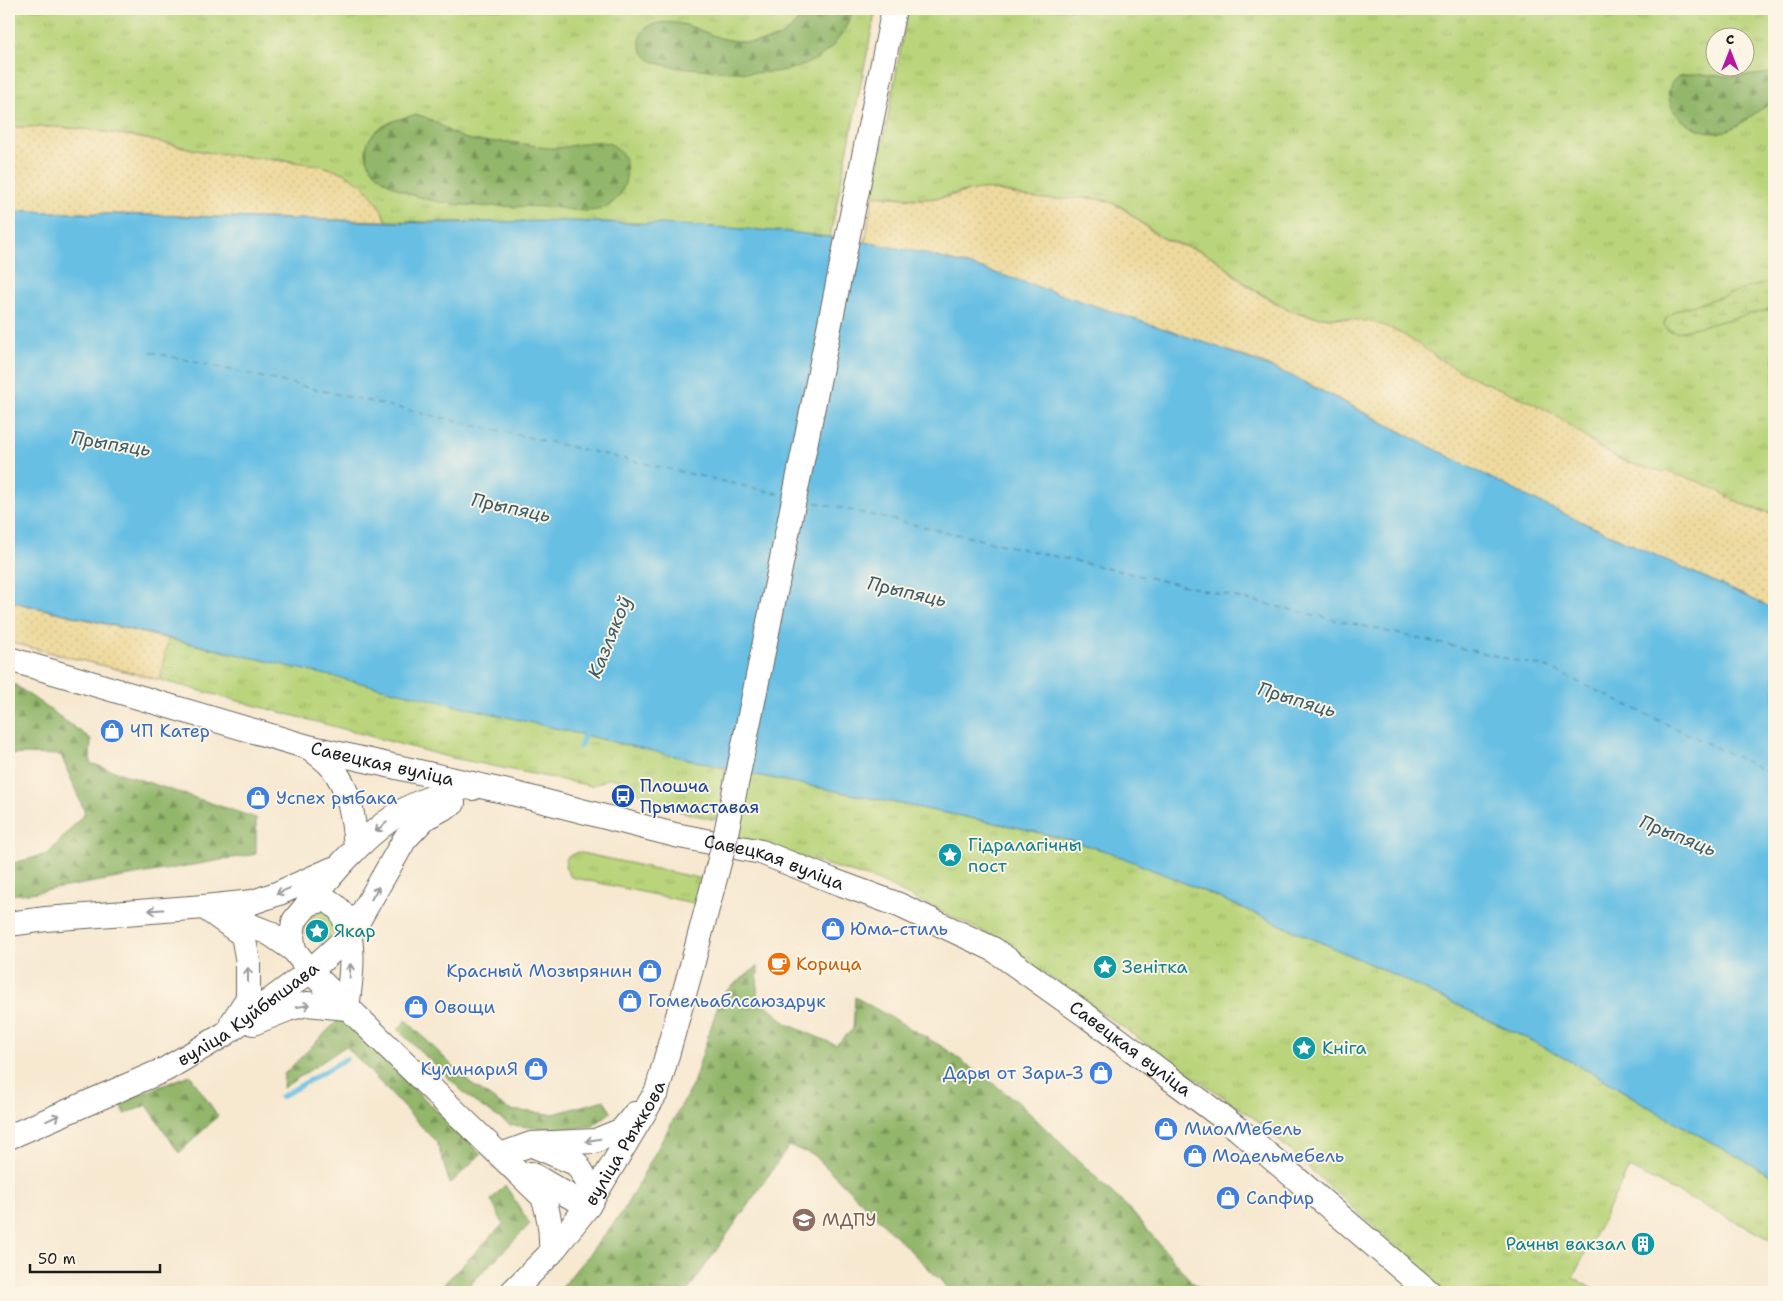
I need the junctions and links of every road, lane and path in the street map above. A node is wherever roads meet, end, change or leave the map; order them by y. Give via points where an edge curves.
1 (894, 9) edge
2 (9, 659) edge
3 (308, 747) junction
4 (386, 766) junction
5 (512, 793) junction
6 (408, 809) junction
7 (405, 840) junction
8 (350, 856) junction
9 (308, 904) junction
10 (204, 907) junction
11 (9, 924) edge
12 (350, 935) junction
13 (294, 950) junction
14 (310, 971) junction
15 (347, 1008) junction
16 (225, 1034) junction
17 (656, 1090) junction
18 (9, 1137) edge
19 (531, 1144) junction
20 (501, 1155) junction
21 (588, 1206) junction
22 (552, 1253) junction
23 (512, 1292) edge
24 (1429, 1292) edge

1 - 17 main road, вуліца Рыжкова, bridge via 723,848
2 - 3 main road, Савецкая вуліца
3 - 4 main road, Савецкая вуліца
3 - 8 main road via 331,767 349,800 354,822
4 - 5 main road, Савецкая вуліца
4 - 6 main road via 407,795
5 - 6 main road via 466,788
5 - 7 main road, вуліца Куйбышава via 477,795 449,804 425,818
5 - 24 main road, Савецкая вуліца via 674,835 762,852 899,905 993,949 1238,1129
6 - 7 main road
6 -> 8 main road via 395,816
12 -> 7 main road, вуліца Куйбышава
8 - 9 main road
8 -> 10 main road via 279,893 253,902
9 - 12 main road via 326,899 340,911
9 - 13 main road via 294,922
10 -> 11 main road
10 - 13 main road via 269,933
16 -> 10 main road via 248,998 248,962 243,935
12 - 14 main road, вуліца Куйбышава
15 -> 12 main road
13 - 14 main road
14 - 15 main road
14 - 16 main road, вуліца Куйбышава
16 -> 15 main road via 307,1004
15 - 20 main road
18 -> 16 main road, вуліца Куйбышава via 166,1068
17 -> 19 main road via 622,1130 595,1141
17 - 21 main road, вуліца Рыжкова
19 - 20 main road
19 - 21 main road via 577,1164 590,1186
20 - 21 main road
20 - 22 main road via 543,1197 552,1232
21 - 22 main road, вуліца Рыжкова
22 - 23 main road, вуліца Рыжкова

